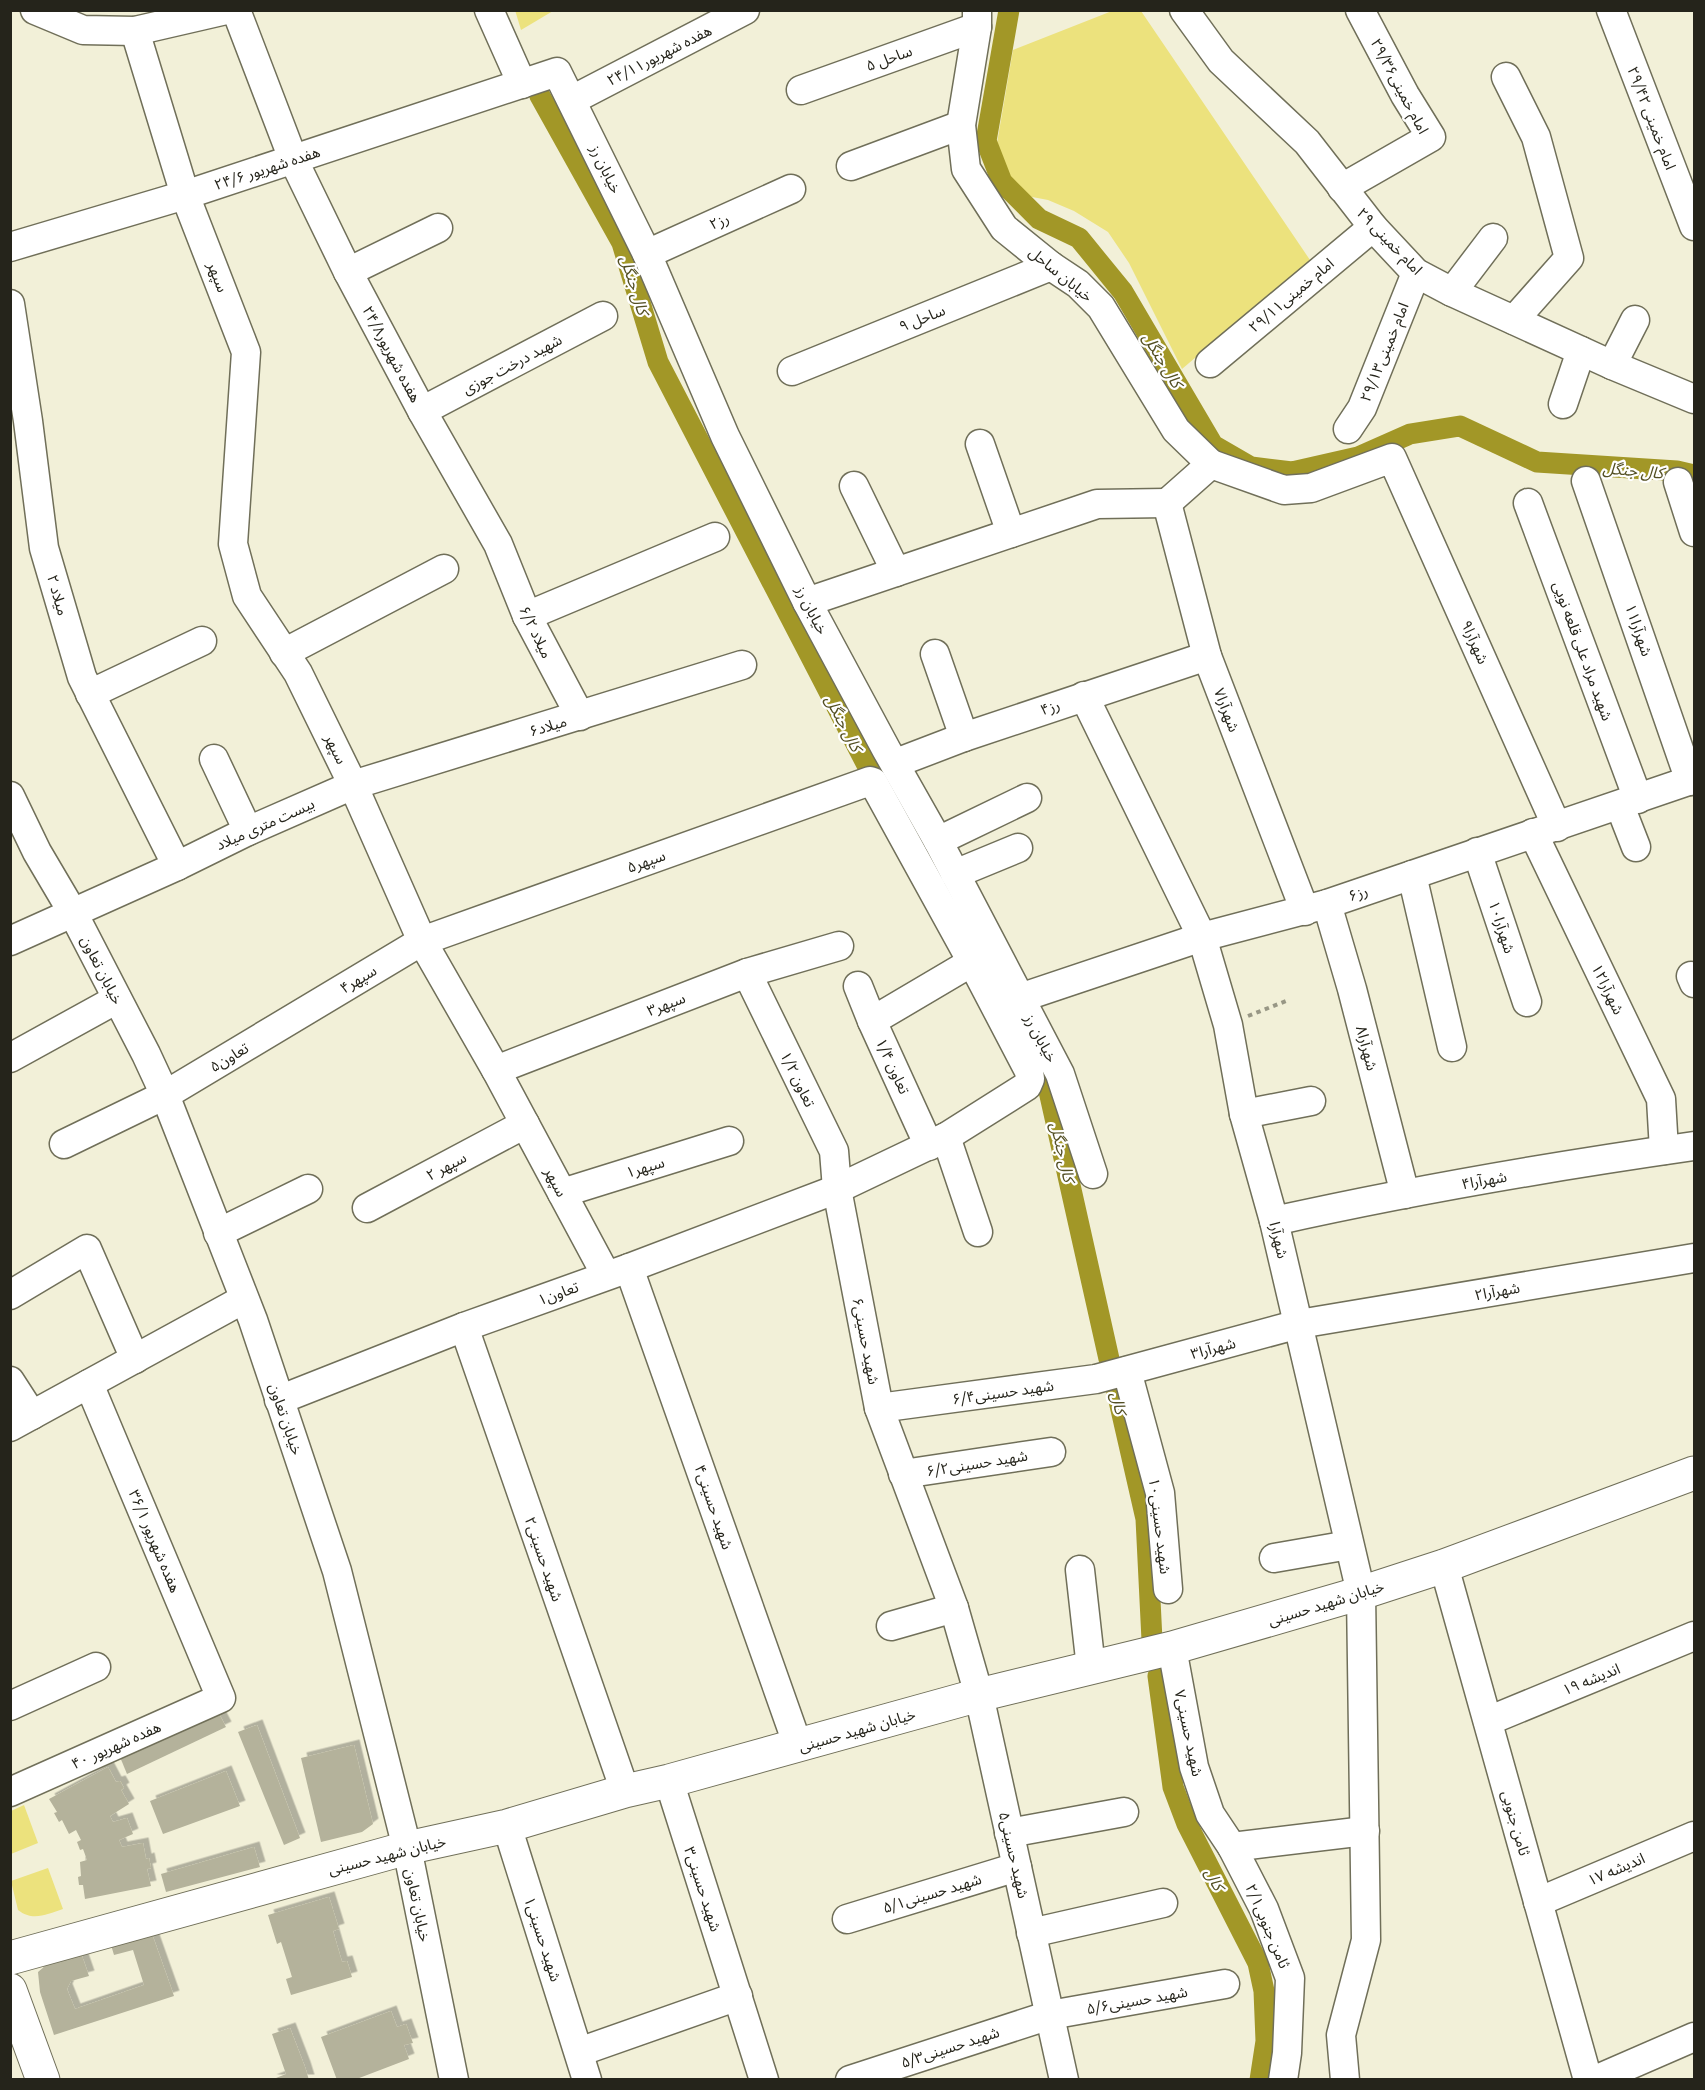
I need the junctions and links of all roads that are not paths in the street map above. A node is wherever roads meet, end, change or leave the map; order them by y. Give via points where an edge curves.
1 (35, 10) edge
2 (226, 10) edge
3 (236, 10) edge
4 (489, 10) edge
5 (745, 10) edge
6 (1184, 10) edge
7 (1360, 10) edge
8 (1611, 10) edge
9 (977, 19) edge
10 (135, 31) junction
11 (1506, 76) dead end
12 (522, 84) junction
13 (801, 90) dead end
14 (572, 100) junction
15 (961, 125) junction
16 (292, 159) junction
17 (851, 166) dead end
18 (1342, 188) junction
19 (791, 189) dead end
20 (185, 195) junction
21 (1695, 226) edge
22 (1373, 227) junction
23 (438, 228) dead end
24 (1493, 238) dead end
25 (10, 247) edge
26 (647, 254) junction
27 (1051, 266) junction
28 (348, 272) junction
29 (1416, 273) junction
30 (1452, 292) junction
31 (10, 304) edge
32 (603, 316) dead end
33 (1514, 320) junction
34 (1635, 320) dead end
35 (1581, 351) junction
36 (1209, 363) dead end
37 (1612, 365) junction
38 (792, 370) dead end
39 (1695, 399) edge
40 (1563, 404) dead end
41 (422, 411) junction
42 (1348, 429) dead end
43 (980, 444) dead end
44 (1211, 464) junction
45 (1586, 481) dead end
46 (1678, 482) dead end
47 (854, 486) dead end
48 (1167, 503) junction
49 (1528, 503) dead end
50 (1695, 532) edge
51 (1011, 533) junction
52 (716, 537) dead end
53 (498, 544) joint
54 (444, 569) dead end
55 (896, 572) junction
56 (807, 602) junction
57 (526, 616) junction
58 (202, 641) dead end
59 (285, 652) junction
60 (935, 654) dead end
61 (1207, 656) junction
62 (742, 665) dead end
63 (90, 694) junction
64 (1084, 696) junction
65 (580, 716) junction
66 (964, 736) junction
67 (214, 759) dead end
68 (896, 764) junction
69 (1692, 780) edge
70 (353, 785) junction
71 (10, 796) edge
72 (1027, 798) dead end
73 (1629, 802) junction
74 (1545, 830) junction
75 (248, 831) junction
76 (938, 841) junction
77 (1636, 847) dead end
78 (1018, 848) dead end
79 (1477, 852) junction
80 (177, 866) junction
81 (955, 874) junction
82 (1412, 875) junction
83 (1316, 907) junction
84 (73, 913) junction
85 (1202, 937) junction
86 (10, 941) edge
87 (422, 941) junction
88 (839, 946) dead end
89 (972, 962) junction
90 (747, 973) junction
91 (858, 986) dead end
92 (1020, 998) junction
93 (117, 999) junction
94 (1527, 1002) dead end
95 (293, 1018) joint
96 (872, 1021) junction
97 (1452, 1047) dead end
98 (10, 1058) edge
99 (496, 1070) junction
100 (165, 1095) junction
101 (1311, 1101) dead end
102 (1244, 1114) junction
103 (525, 1124) junction
104 (729, 1141) dead end
105 (938, 1142) junction
106 (64, 1144) dead end
107 (1695, 1146) edge
108 (1664, 1150) junction
109 (1093, 1174) dead end
110 (308, 1189) dead end
111 (837, 1189) junction
112 (562, 1193) junction
113 (1405, 1194) junction
114 (367, 1208) dead end
115 (1274, 1221) junction
116 (978, 1232) dead end
117 (218, 1233) junction
118 (1695, 1258) edge
119 (618, 1272) junction
120 (10, 1295) edge
121 (244, 1299) junction
122 (1299, 1324) junction
123 (464, 1327) junction
124 (135, 1359) junction
125 (1127, 1371) junction
126 (10, 1381) edge
127 (89, 1384) junction
128 (279, 1400) junction
129 (879, 1408) junction
130 (21, 1421) edge
131 (1051, 1452) dead end
132 (1695, 1473) edge
133 (903, 1474) junction
134 (1349, 1545) junction
135 (1274, 1558) dead end
136 (1444, 1566) junction
137 (1080, 1570) dead end
138 (1168, 1589) dead end
139 (1361, 1593) junction
140 (954, 1608) junction
141 (891, 1626) dead end
142 (1695, 1636) edge
143 (1172, 1648) junction
144 (96, 1668) dead end
145 (1091, 1668) junction
146 (979, 1695) junction
147 (221, 1698) joint
148 (10, 1706) edge
149 (1488, 1721) junction
150 (798, 1746) junction
151 (669, 1781) junction
152 (625, 1791) junction
153 (10, 1792) edge
154 (1124, 1812) dead end
155 (507, 1826) junction
156 (1365, 1831) junction
157 (1009, 1833) junction
158 (1695, 1836) edge
159 (1232, 1847) junction
160 (407, 1848) junction
161 (1017, 1867) junction
162 (1539, 1902) junction
163 (1163, 1903) dead end
164 (847, 1919) dead end
165 (1031, 1933) junction
166 (10, 1959) edge
167 (1225, 1984) dead end
168 (10, 1990) edge
169 (738, 1996) junction
170 (1050, 2015) junction
171 (1695, 2037) edge
172 (579, 2052) junction
173 (43, 2079) edge
174 (454, 2079) edge
175 (588, 2079) edge
176 (764, 2079) edge
177 (850, 2079) edge
178 (1064, 2079) edge
179 (1283, 2079) edge
180 (1345, 2079) edge
181 (1588, 2079) edge
182 (1595, 2079) edge

1 - 10 street via 83,30
2 - 10 street
3 - 16 street, هفده شهریور۲۴/۸
4 - 12 street
5 - 14 street, هفده شهریور۲۴/۱۱
6 - 18 street, امام خمینی ۲۹ via 1221,62 1306,142
7 - 18 street, امام خمینی۲۹/۳۶ via 1431,137
8 - 21 street, امام خمینی ۲۹/۴۲
9 - 13 street, ساحل ۵
9 - 15 street, خیابان ساحل
10 - 20 street, سپهر
11 - 33 street via 1536,137 1569,258
12 - 14 street, خیابان رز via 557,72
12 - 16 street, هفده شهریور ۲۴/۶
14 - 26 street, خیابان رز
15 - 17 street
15 - 27 street, خیابان ساحل via 966,170 1004,228
16 - 20 street, هفده شهریور ۲۴/۶
16 - 28 street, هفده شهریور۲۴/۸
18 - 22 street, امام خمینی ۲۹
19 - 26 street, رز۲
20 - 25 street, هفده شهریور ۲۴/۶
20 - 59 street, سپهر via 246,352 233,544 247,596
22 - 29 street, امام خمینی ۲۹
22 - 36 street, امام خمینی۲۹/۱۱
23 - 28 street
24 - 30 street
26 - 56 street, خیابان رز via 725,436
27 - 38 street, ساحل ۹
27 - 44 street, خیابان ساحل via 1078,284 1101,307 1176,430
28 - 41 street, هفده شهریور۲۴/۸
29 - 30 street, امام خمینی ۲۹
29 - 42 street, امام خمینی۲۹/۱۳ via 1362,408
30 - 33 street, امام خمینی ۲۹
31 - 63 street, میلاد ۲ via 44,548
32 - 41 street, شهید درخت جوزی
33 - 35 street, امام خمینی ۲۹
34 - 37 street
35 - 37 street, امام خمینی ۲۹
35 - 40 street
37 - 39 street, امام خمینی ۲۹
41 - 53 street, هفده شهریور۲۴/۸
43 - 51 street
44 - 48 street
44 - 74 street, شهرآرا۹ via 1284,490 1311,488 1392,458
45 - 69 street, شهرآرا۱۱
46 - 50 street
47 - 55 street
48 - 51 street via 1097,504
48 - 61 street, شهرآرا۷
49 - 73 street, شهید مراد علی قلعه نویی
51 - 55 street
52 - 57 street
53 - 57 street, میلاد ۶/۲
54 - 59 street
55 - 56 street
56 - 68 street, خیابان رز
57 - 65 street, میلاد ۶/۲
58 - 63 street
59 - 70 street, سپهر
60 - 66 street
61 - 64 street, رز۴
61 - 83 street, شهرآرا۷
62 - 65 street, میلاد۶
63 - 80 street, میلاد ۲
64 - 66 street, رز۴
64 - 85 street, شهرآرا
65 - 70 street, میلاد۶
66 - 68 street, رز۴
67 - 75 street
68 - 76 street, خیابان رز
69 - 73 street, رز۶
70 - 75 street, بیست متری میلاد
70 - 87 street, سپهر
71 - 84 street, خیابان تعاون
72 - 76 street
73 - 74 street, رز۶
73 - 77 street, شهید مراد علی قلعه نویی
74 - 79 street, رز۶
74 - 108 street, شهرآرا۱۲ via 1660,1099
75 - 80 street, بیست متری میلاد
76 - 81 street, خیابان رز
78 - 81 street
79 - 82 street, رز۶
79 - 94 street, شهرآرا۱۰
80 - 84 street, بیست متری میلاد
81 - 92 street, خیابان رز
82 - 83 street, رز۶
82 - 97 street
83 - 85 street, رز۶
83 - 113 street, شهرآرا۸ via 1352,989
84 - 86 street, بیست متری میلاد
84 - 93 street, خیابان تعاون
85 - 92 street, رز۶
85 - 102 street, شهرآرا via 1228,1025
87 - 89 street, سپهر۵ via 870,781
87 - 95 street, سپهر۴
87 - 99 street, سپهر
88 - 90 street, سپهر۳
89 - 96 street
89 - 105 street via 1030,1079 1027,1086
90 - 99 street, سپهر۳
90 - 111 street, تعاون ۱/۲ via 834,1151
91 - 96 street, تعاون ۱/۴
92 - 109 street, خیابان رز via 1060,1074
93 - 98 street
93 - 100 street, خیابان تعاون
95 - 100 street, تعاون۵
96 - 105 street, تعاون ۱/۴
99 - 103 street, سپهر
100 - 106 street, تعاون۵
100 - 117 street, خیابان تعاون
101 - 102 street
102 - 115 street, شهرآرا
103 - 112 street, سپهر
103 - 114 street, سپهر ۲
104 - 112 street, سپهر۱
105 - 111 street
105 - 116 street, تعاون ۱/۴
107 - 108 street, شهرآرا۴
108 - 113 street, شهرآرا۴
110 - 117 street
111 - 119 street, تعاون۱
111 - 129 street, شهید حسینی۶
112 - 119 street, سپهر
113 - 115 street, شهرآرا۴
115 - 122 street, شهرآرا
117 - 121 street, خیابان تعاون
118 - 122 street, شهرآرا۲
119 - 123 street, تعاون۱
119 - 150 street, شهید حسینی۴
120 - 124 street via 87,1249
121 - 124 street
121 - 128 street, خیابان تعاون
122 - 125 street, شهرآرا۳
122 - 134 street, شهرآرا
123 - 128 street, تعاون۱
123 - 152 street, شهید حسینی۲
124 - 127 street
125 - 129 street, شهید حسینی۶/۴ via 1096,1379
125 - 138 street, شهید حسینی۱۰ via 1160,1493
126 - 130 street
127 - 130 street
127 - 147 street, هفده شهریور ۳۶/۱
128 - 160 street, خیابان تعاون via 337,1571
129 - 133 street, شهید حسینی۶
131 - 133 street, شهید حسینی۶/۲
132 - 136 main road, خیابان شهید حسینی
133 - 140 street, شهید حسینی۶
134 - 135 street
134 - 139 street, شهرآرا
136 - 139 main road, خیابان شهید حسینی
136 - 149 street, ثامن جنوبی
137 - 145 street
139 - 143 main road, خیابان شهید حسینی
139 - 156 street, شهرآرا
140 - 141 street
140 - 146 street, شهید حسینی۶
142 - 149 street, اندیشه ۱۹
143 - 145 main road, خیابان شهید حسینی
143 - 159 street, شهید حسینی۷ via 1194,1767 1210,1814
144 - 148 street
145 - 146 main road, خیابان شهید حسینی
146 - 150 main road, خیابان شهید حسینی
146 - 157 street, شهید حسینی۵
147 - 153 street, هفده شهریور ۴۰
149 - 162 street, ثامن جنوبی
150 - 151 main road, خیابان شهید حسینی
151 - 152 main road, خیابان شهید حسینی
151 - 169 street, شهید حسینی۳
152 - 155 main road, خیابان شهید حسینی
154 - 157 street
155 - 160 main road, خیابان شهید حسینی
155 - 172 street, شهید حسینی۱
156 - 159 street
156 - 180 street, شهرآرا via 1366,1940 1341,2035
157 - 161 street, شهید حسینی۵
158 - 162 street, اندیشه ۱۷
159 - 179 street, ثامن جنوبی۲/۱ via 1264,1909 1290,1978
160 - 166 main road, خیابان شهید حسینی
160 - 174 street, خیابان تعاون
161 - 164 street, شهید حسینی۵/۱
161 - 165 street, شهید حسینی۵
162 - 181 street, ثامن جنوبی
163 - 165 street
165 - 170 street, شهید حسینی۵
167 - 170 street, شهید حسینی۵/۶
168 - 173 main road
169 - 172 street
169 - 176 street, شهید حسینی۳
170 - 177 street, شهید حسینی۵/۳
170 - 178 street, شهید حسینی۵
171 - 182 street
172 - 175 street, شهید حسینی۱

